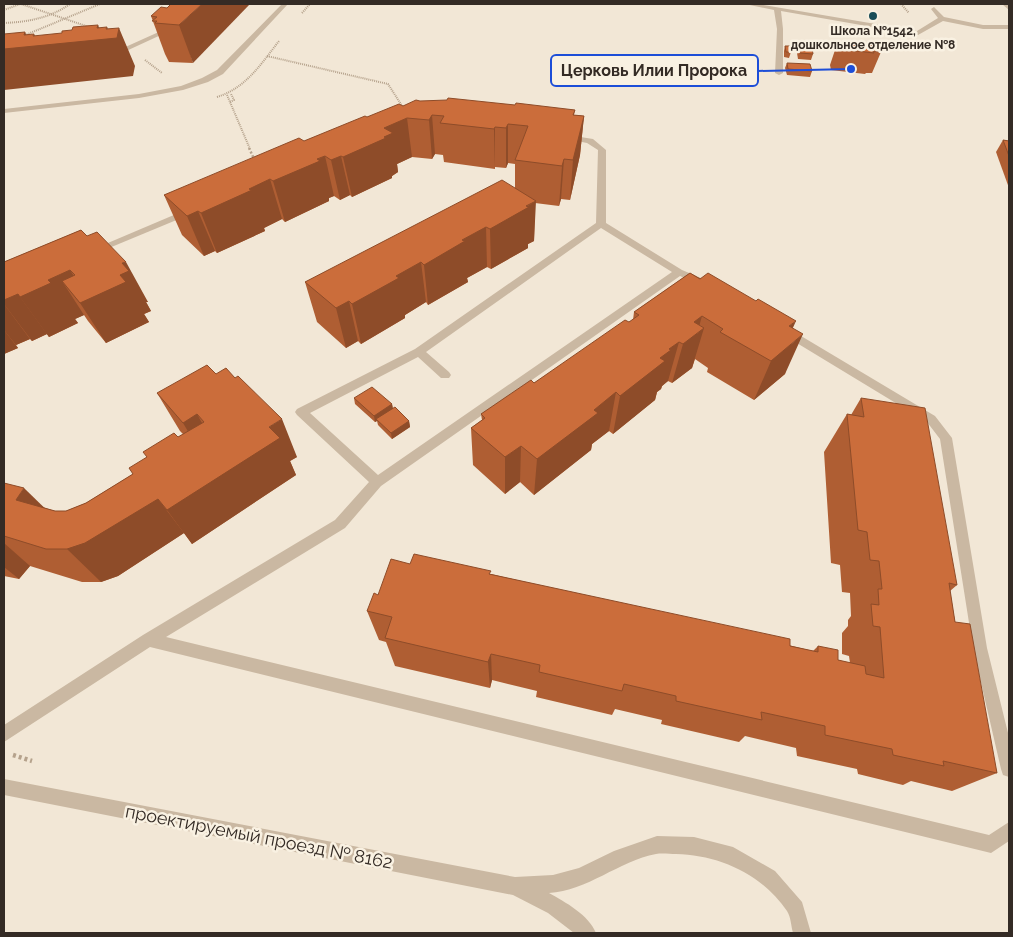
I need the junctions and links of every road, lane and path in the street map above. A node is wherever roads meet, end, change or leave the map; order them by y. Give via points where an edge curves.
1 (21, 4) edge
2 (70, 4) edge
3 (100, 4) edge
4 (190, 4) edge
5 (285, 4) edge
6 (312, 4) edge
7 (748, 4) edge
8 (1005, 4) edge
9 (308, 5) dead end
10 (1009, 8) edge
11 (776, 9) junction
12 (934, 9) dead end
13 (4, 10) edge
14 (52, 14) junction
15 (64, 18) junction
16 (942, 19) junction
17 (4, 23) edge
18 (1009, 27) edge
19 (92, 28) edge
20 (21, 36) edge
21 (129, 48) junction
22 (103, 53) edge
23 (267, 56) dead end
24 (779, 73) dead end
25 (183, 88) junction
26 (231, 94) dead end
27 (227, 95) dead end
28 (230, 102) junction
29 (4, 111) edge
30 (407, 113) edge
31 (557, 135) edge
32 (258, 167) edge
33 (197, 208) edge
34 (601, 224) junction
35 (86, 254) edge
36 (679, 272) junction
37 (713, 288) edge
38 (773, 324) edge
39 (419, 352) junction
40 (445, 375) dead end
41 (377, 482) junction
42 (148, 640) junction
43 (4, 734) edge
44 (4, 752) edge
45 (32, 761) dead end
46 (1009, 769) edge
47 (4, 787) edge
48 (1009, 831) edge
49 (515, 886) junction
50 (586, 933) edge
51 (802, 933) edge

1 - 13 path
1 - 14 path
2 - 14 path
3 - 15 path
4 - 21 lane via 174,27
5 - 25 lane via 220,72
6 - 9 path
7 - 11 lane
8 - 10 lane
11 - 16 lane via 918,33
11 - 24 lane via 780,29
12 - 16 lane
14 - 15 path
14 - 17 path
15 - 19 path
15 - 20 path
16 - 18 lane via 983,27
21 - 22 lane
21 - 25 path
23 - 30 path via 388,84
25 - 29 lane
26 - 28 path via 234,100
27 - 28 path
28 - 32 path
31 - 34 lane via 596,142 602,150
33 - 35 lane
34 - 36 lane
34 - 39 lane
36 - 37 lane
36 - 41 lane
38 - 46 lane via 931,419 946,438 980,648
39 - 40 lane
39 - 41 lane via 301,412
41 - 42 lane via 340,524
42 - 43 lane
42 - 48 lane via 991,844
44 - 45 path
47 - 49 lane, проектируемый проезд № 8162
49 - 50 lane, проектируемый проезд № 8162 via 548,902
49 - 51 lane, проектируемый проезд № 8162 via 553,884 582,876 614,860 657,845 694,846 733,856 769,877 796,908

